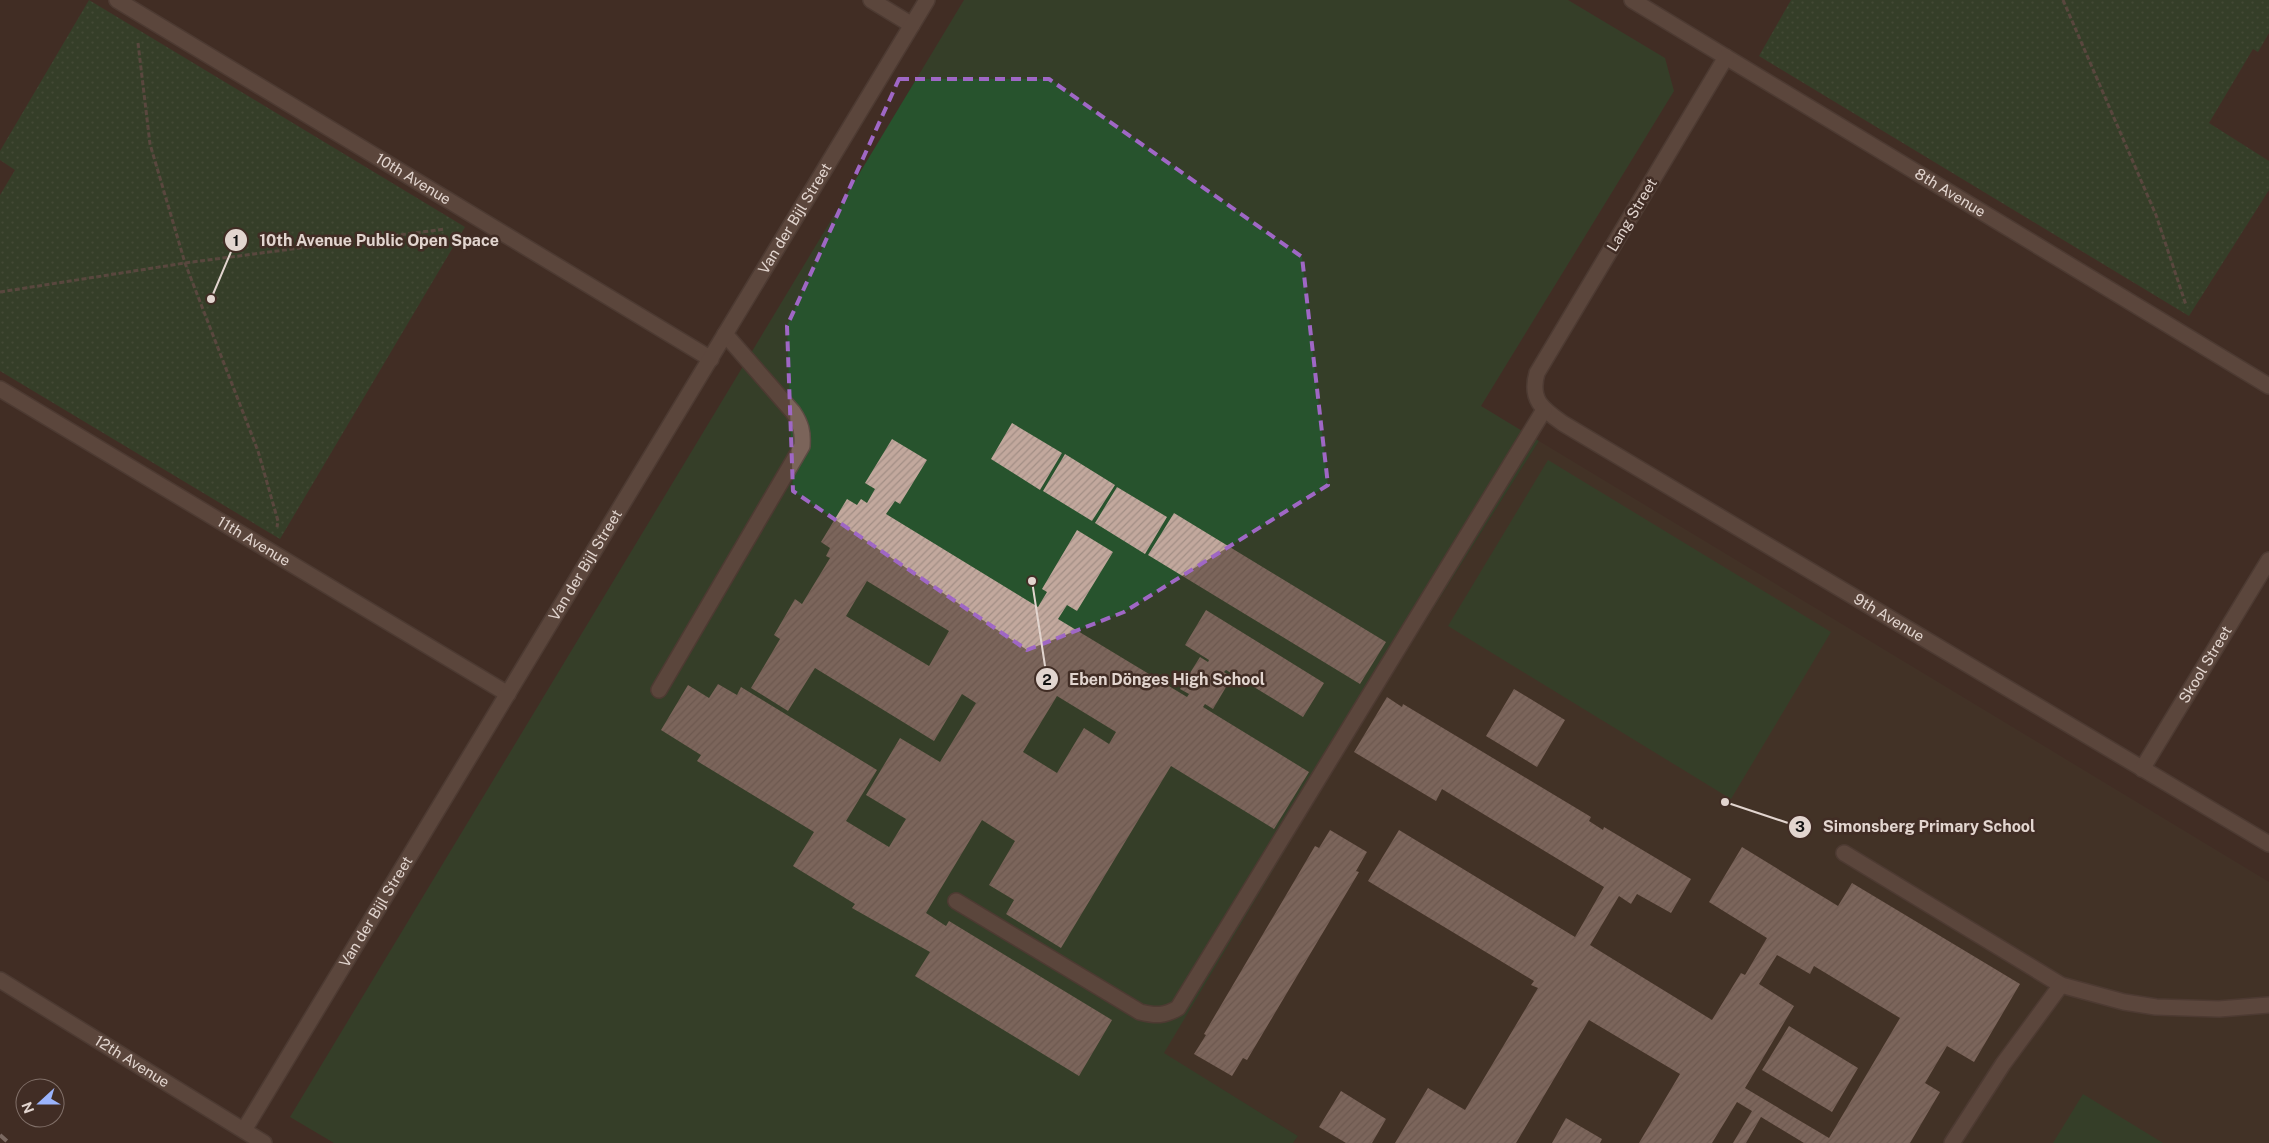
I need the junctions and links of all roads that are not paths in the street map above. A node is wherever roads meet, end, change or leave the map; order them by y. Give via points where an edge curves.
1 (117, 0) edge
2 (871, 0) edge
3 (928, 0) edge
4 (1632, 0) edge
5 (912, 25) junction
6 (1726, 57) junction
7 (725, 334) junction
8 (711, 358) junction
9 (2269, 386) edge
10 (0, 389) edge
11 (1544, 410) junction
12 (2269, 560) edge
13 (659, 690) dead end
14 (508, 694) junction
15 (2142, 769) junction
16 (2269, 844) edge
17 (1844, 853) dead end
18 (956, 901) dead end
19 (0, 980) edge
20 (2061, 986) junction
21 (2269, 1004) edge
22 (244, 1130) junction
23 (264, 1143) edge
24 (1952, 1143) edge

1 - 8 street, 10th Avenue
2 - 5 street
3 - 5 street, Van der Bijl Street
4 - 6 street, 8th Avenue
5 - 7 street, Van der Bijl Street
6 - 9 street, 8th Avenue
6 - 11 street, Lang Street via 1538,373 1534,389
7 - 8 street, Van der Bijl Street
7 - 13 street via 794,412 801,429 802,446
8 - 14 street, Van der Bijl Street
10 - 14 street, 11th Avenue
11 - 15 street, 9th Avenue
11 - 18 street via 1178,1008 1157,1016 1140,1012
12 - 15 street, Skool Street
14 - 22 street, Van der Bijl Street
15 - 16 street, 9th Avenue
17 - 20 street
19 - 22 street, 12th Avenue
20 - 21 street via 2156,1007 2219,1009
20 - 24 street via 2003,1064
22 - 23 street, 12th Avenue

